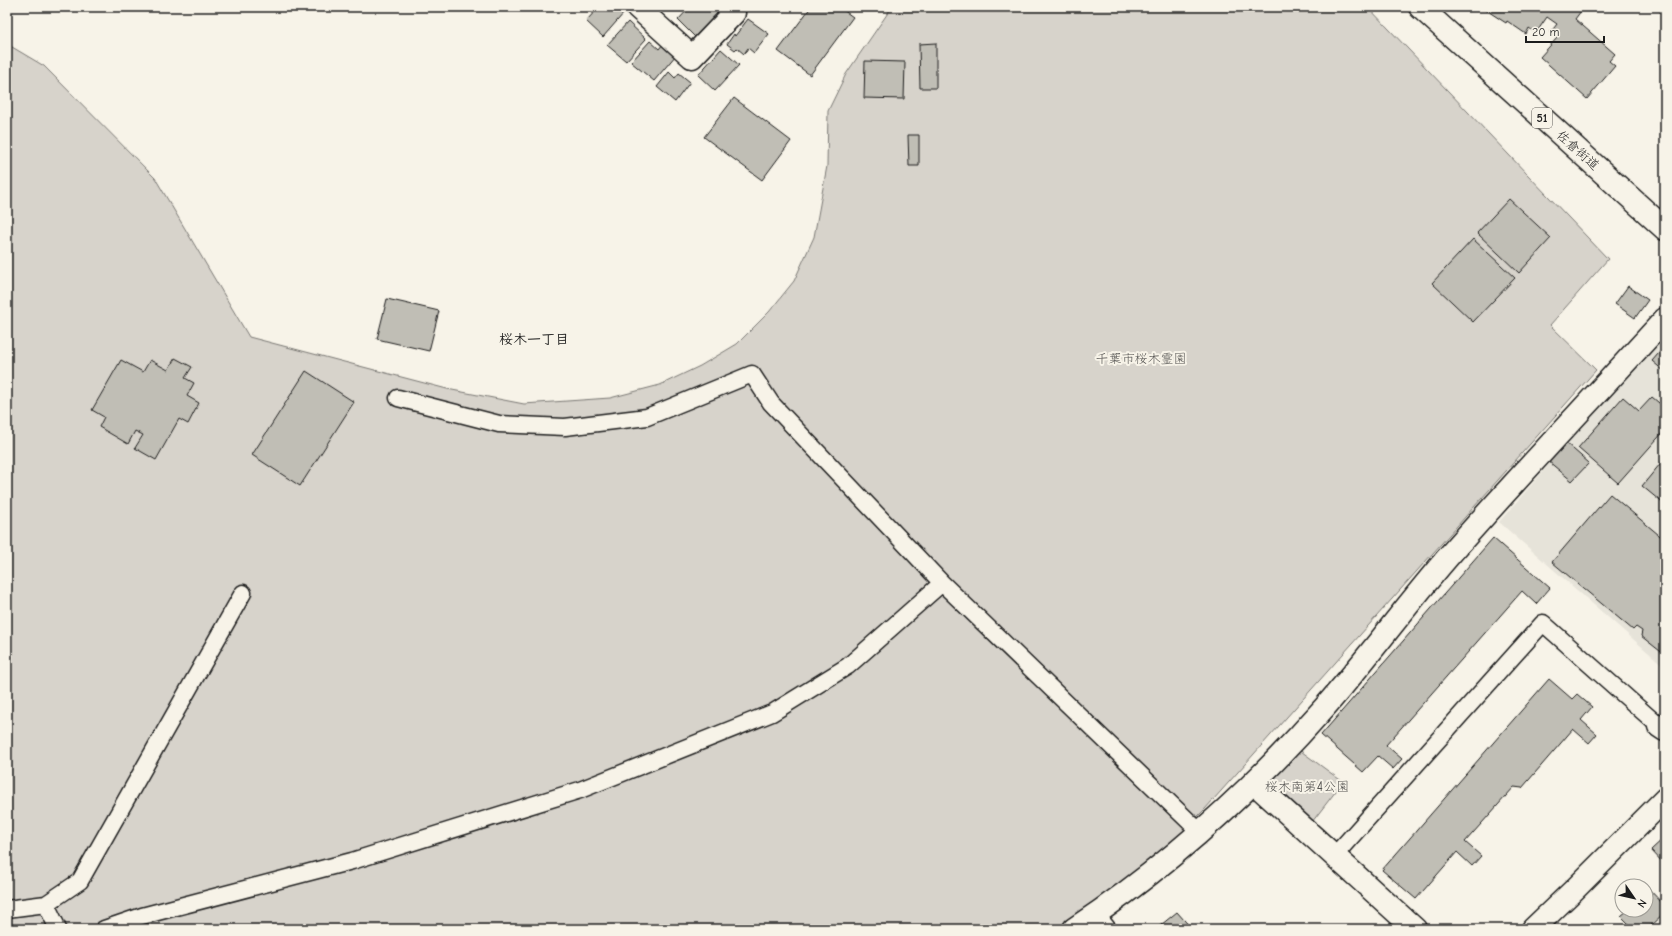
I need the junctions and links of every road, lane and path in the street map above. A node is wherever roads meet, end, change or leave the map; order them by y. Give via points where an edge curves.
1 (637, 7) edge
2 (728, 7) edge
3 (1420, 7) edge
4 (1665, 229) edge
5 (1665, 319) edge
6 (398, 398) dead end
7 (942, 583) junction
8 (243, 593) dead end
9 (1662, 728) edge
10 (1254, 783) junction
11 (1665, 799) edge
12 (1201, 833) junction
13 (1335, 855) junction
14 (46, 904) junction
15 (7, 909) edge
16 (1102, 922) edge
17 (58, 929) edge
18 (104, 929) edge
19 (1074, 929) edge
20 (1415, 929) edge
21 (1533, 929) edge

1 - 2 main road via 692,57 734,13
3 - 4 main road, 佐倉街道 / 51
5 - 10 main road via 1453,551 1324,708
6 - 7 lane via 499,424 565,427 647,417 752,374 771,403
7 - 12 lane
7 - 18 lane via 848,666 772,713 580,790 352,861 142,916
8 - 14 lane via 80,881
9 - 13 lane via 1543,623
10 - 12 main road
10 - 13 main road
11 - 21 main road
12 - 16 main road via 1113,903
13 - 20 main road
14 - 15 lane
14 - 17 lane
16 - 19 main road

